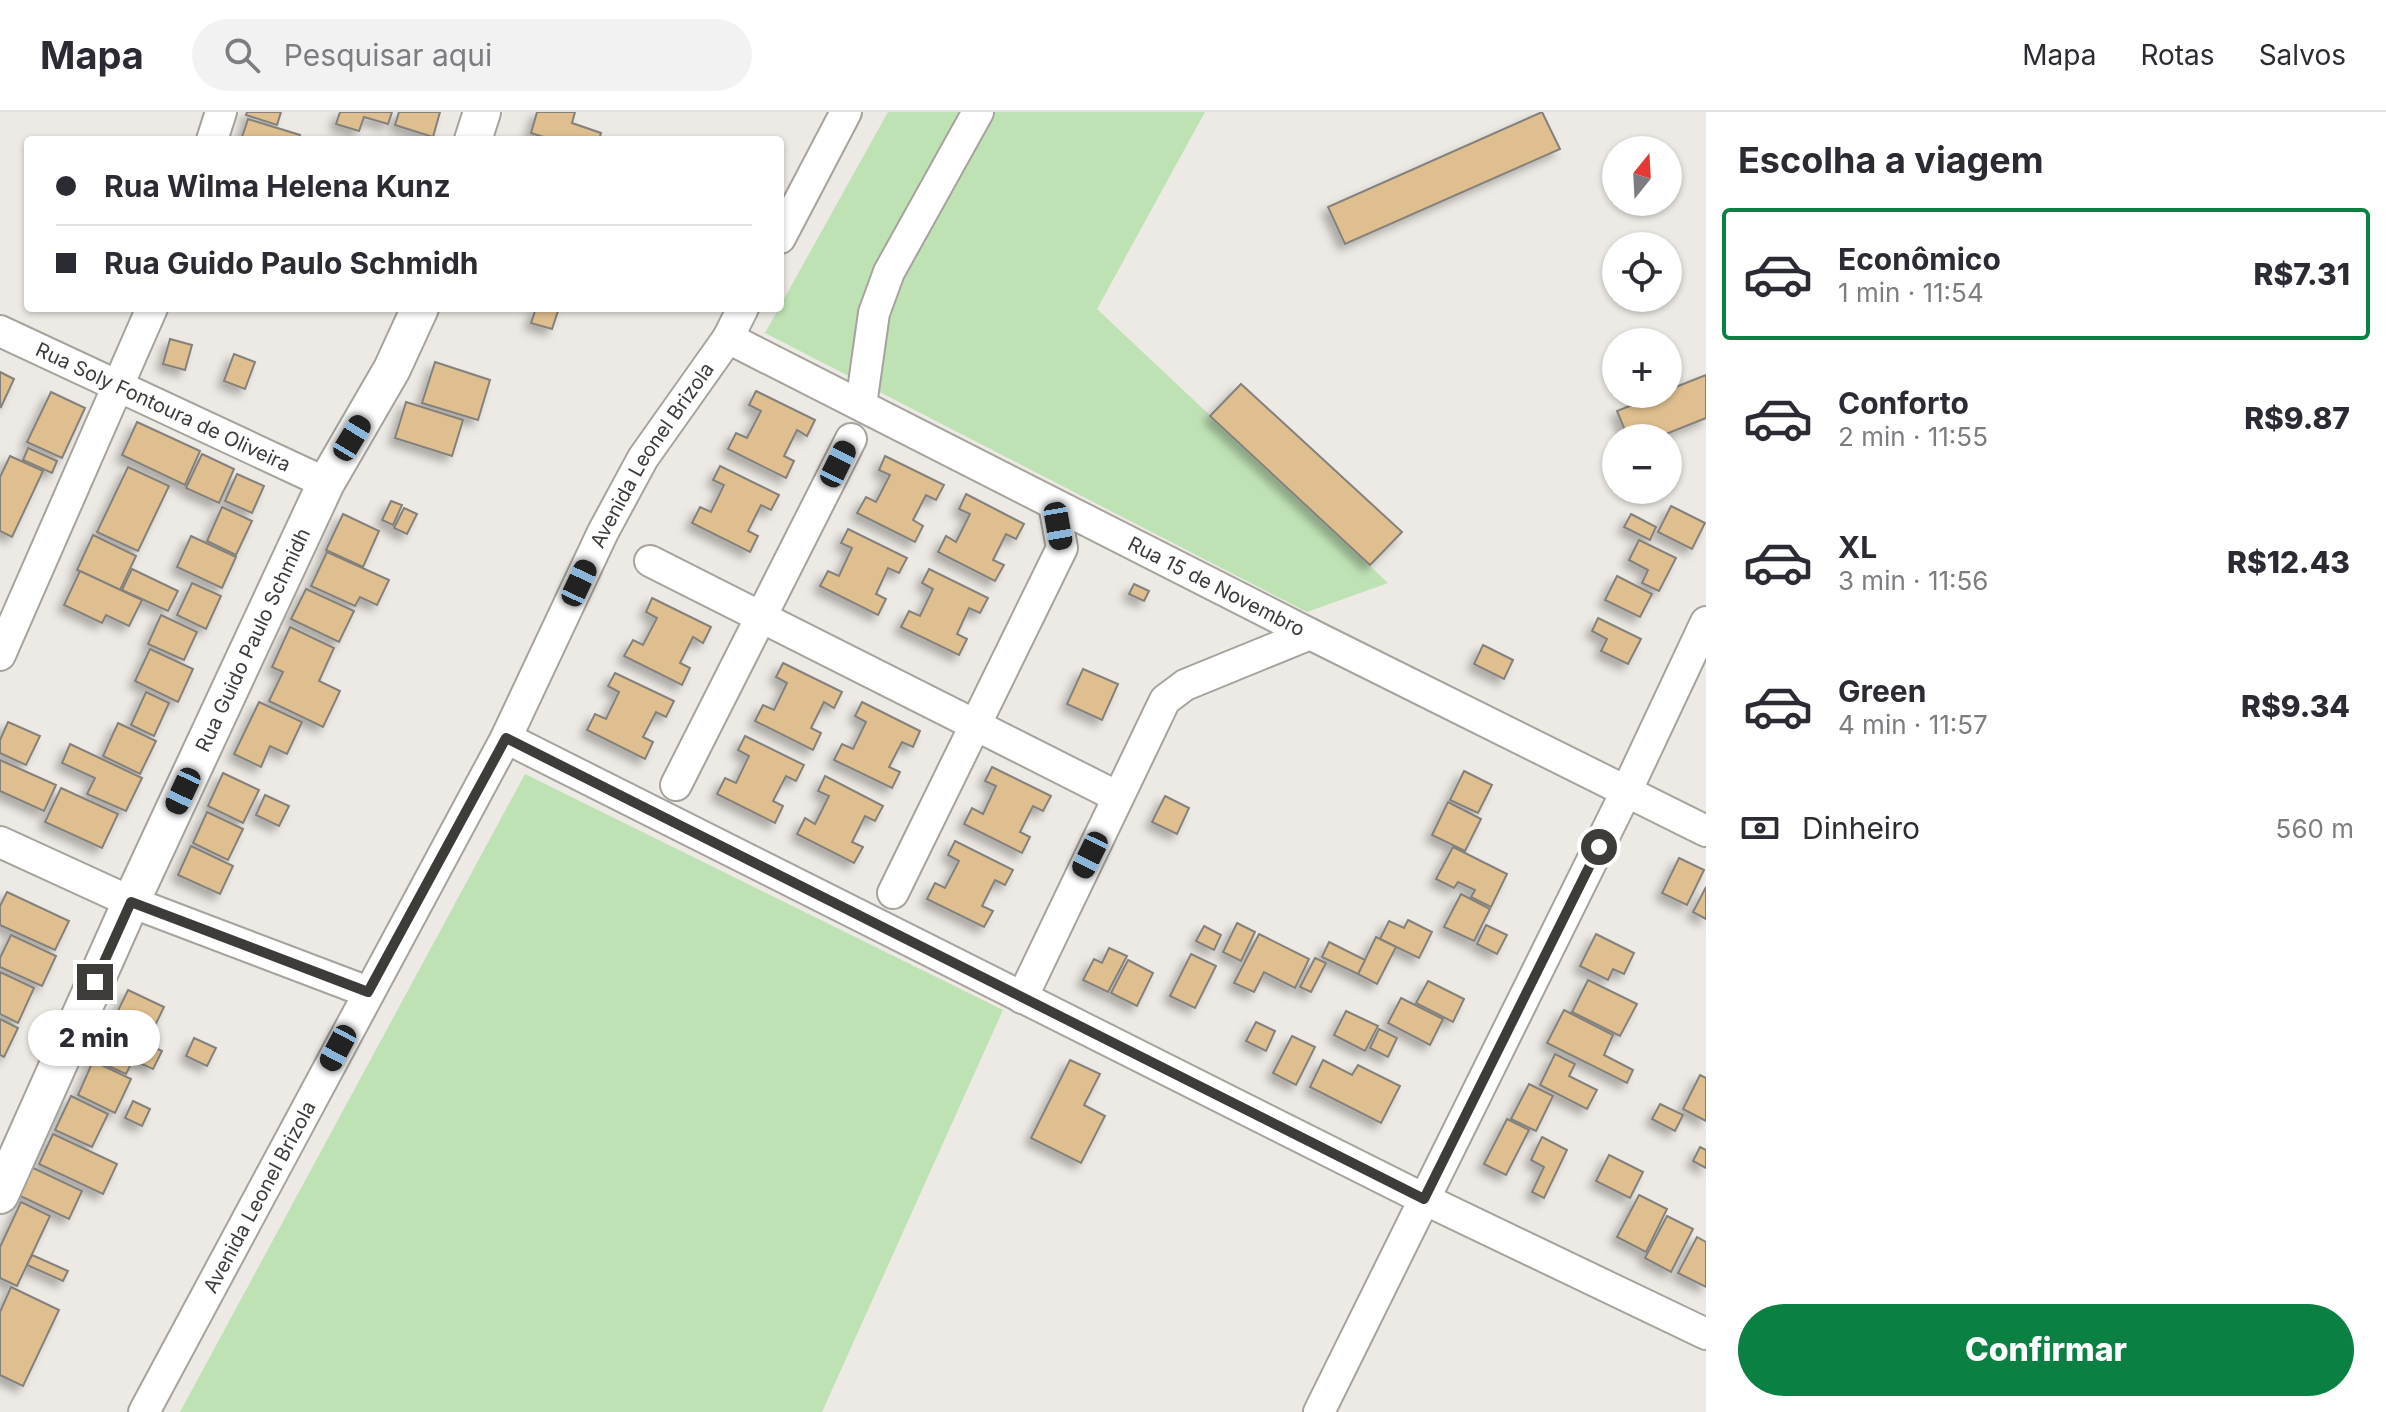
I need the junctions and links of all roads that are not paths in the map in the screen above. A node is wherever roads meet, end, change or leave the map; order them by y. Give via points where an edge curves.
1 (221, 112) edge
2 (482, 112) edge
3 (846, 112) edge
4 (978, 112) edge
5 (213, 136) edge
6 (474, 136) edge
7 (784, 230) edge
8 (150, 312) edge
9 (418, 312) edge
10 (741, 312) edge
11 (0, 331) edge
12 (728, 338) junction
13 (118, 386) junction
14 (861, 405) junction
15 (851, 439) dead end
16 (326, 483) junction
17 (1054, 504) junction
18 (650, 561) dead end
19 (762, 617) junction
20 (1706, 622) edge
21 (1310, 634) junction
22 (0, 655) edge
23 (974, 726) junction
24 (506, 738) junction
25 (676, 785) dead end
26 (1626, 792) junction
27 (1118, 797) junction
28 (1706, 831) edge
29 (0, 842) edge
30 (893, 893) dead end
31 (131, 902) junction
32 (368, 992) junction
33 (1022, 998) junction
34 (0, 1195) edge
35 (1424, 1199) junction
36 (1706, 1334) edge
37 (144, 1412) edge
38 (1319, 1412) edge

1 - 5 street
2 - 6 street
3 - 7 street
4 - 14 street via 889,272 874,313
8 - 13 street
9 - 16 street, Rua Guido Paulo Schmidh via 392,369
10 - 12 street, Avenida Leonel Brizola
11 - 13 street, Rua Soly Fontoura de Oliveira
12 - 14 street, Rua 15 de Novembro
12 - 24 street, Avenida Leonel Brizola via 643,458
13 - 16 street, Rua Soly Fontoura de Oliveira
13 - 22 street
14 - 17 street, Rua 15 de Novembro
15 - 19 street
16 - 31 street, Rua Guido Paulo Schmidh
17 - 21 street, Rua 15 de Novembro
17 - 23 street via 1062,548
18 - 19 street
19 - 23 street
19 - 25 street
20 - 26 street
21 - 26 street, Rua 15 de Novembro
21 - 27 street via 1185,685 1165,700
23 - 27 street
23 - 30 street
24 - 32 street, Avenida Leonel Brizola
24 - 33 street
26 - 28 street, Rua 15 de Novembro
26 - 35 street
27 - 33 street
29 - 31 street
31 - 32 street
31 - 34 street, Rua Guido Paulo Schmidh
32 - 37 street, Avenida Leonel Brizola
33 - 35 street
35 - 36 street
35 - 38 street

